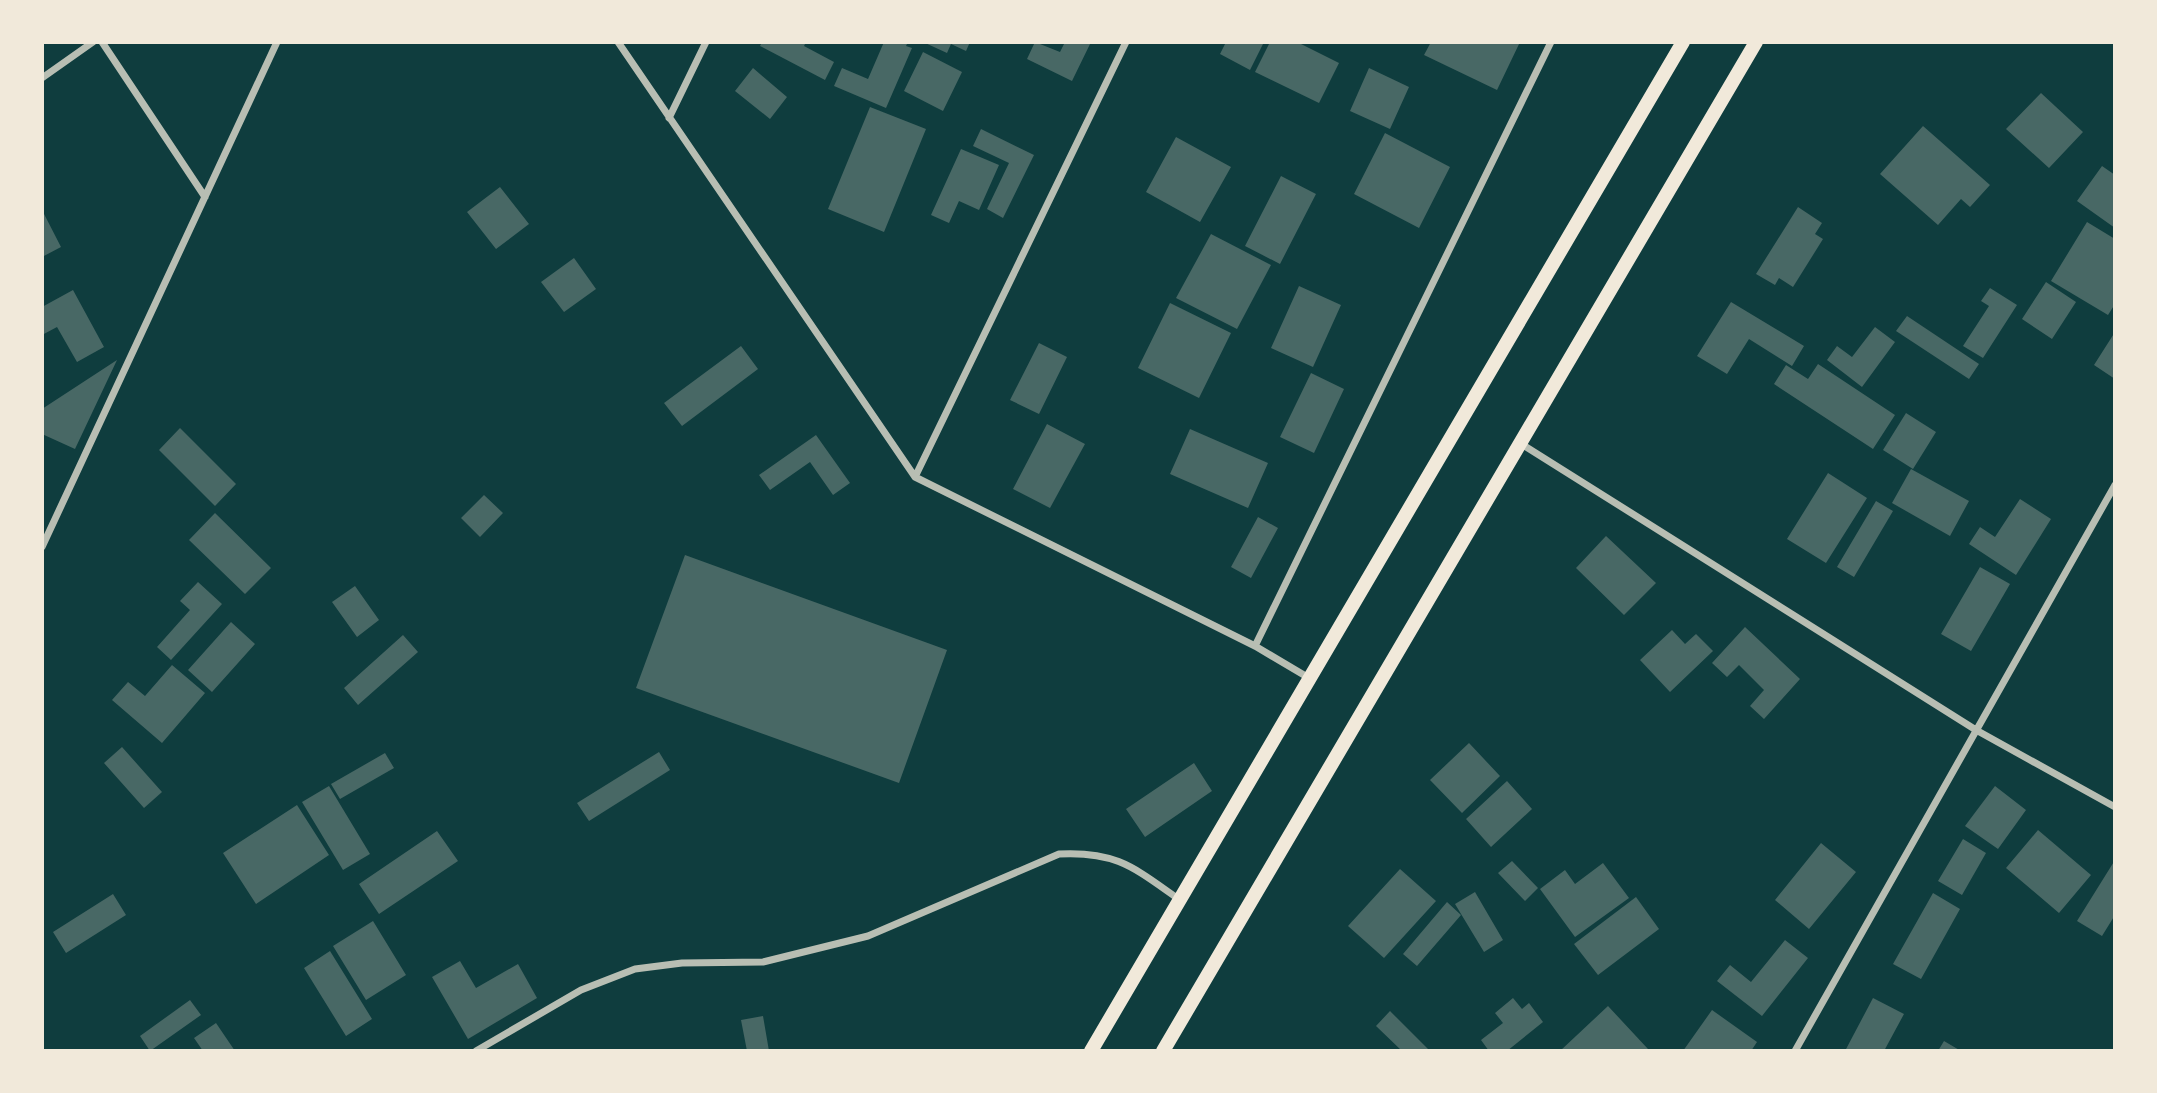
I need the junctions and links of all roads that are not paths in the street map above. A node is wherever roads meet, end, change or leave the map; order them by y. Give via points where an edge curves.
1 (93, 42) edge
2 (102, 42) edge
3 (278, 42) edge
4 (618, 42) edge
5 (706, 42) edge
6 (1126, 42) edge
7 (1551, 42) edge
8 (1683, 42) edge
9 (1756, 42) edge
10 (42, 78) edge
11 (669, 118) junction
12 (205, 197) junction
13 (1520, 443) junction
14 (915, 477) junction
15 (2115, 485) edge
16 (42, 547) edge
17 (1255, 646) junction
18 (1309, 678) junction
19 (1976, 730) junction
20 (2115, 807) edge
21 (1180, 900) junction
22 (476, 1051) edge
23 (1091, 1051) edge
24 (1163, 1051) edge
25 (1795, 1051) edge

1 - 10 street
2 - 12 street
3 - 12 street
4 - 11 street
5 - 11 street
6 - 14 street
7 - 17 street
8 - 18 main road
9 - 13 main road
11 - 14 street
12 - 16 street
13 - 19 street
13 - 24 main road
14 - 17 street
15 - 19 street
17 - 18 street
18 - 21 main road
19 - 20 street
19 - 25 street
21 - 22 street via 1114,857 1087,852 1059,854 868,936 763,962 635,969 581,990
21 - 23 main road

